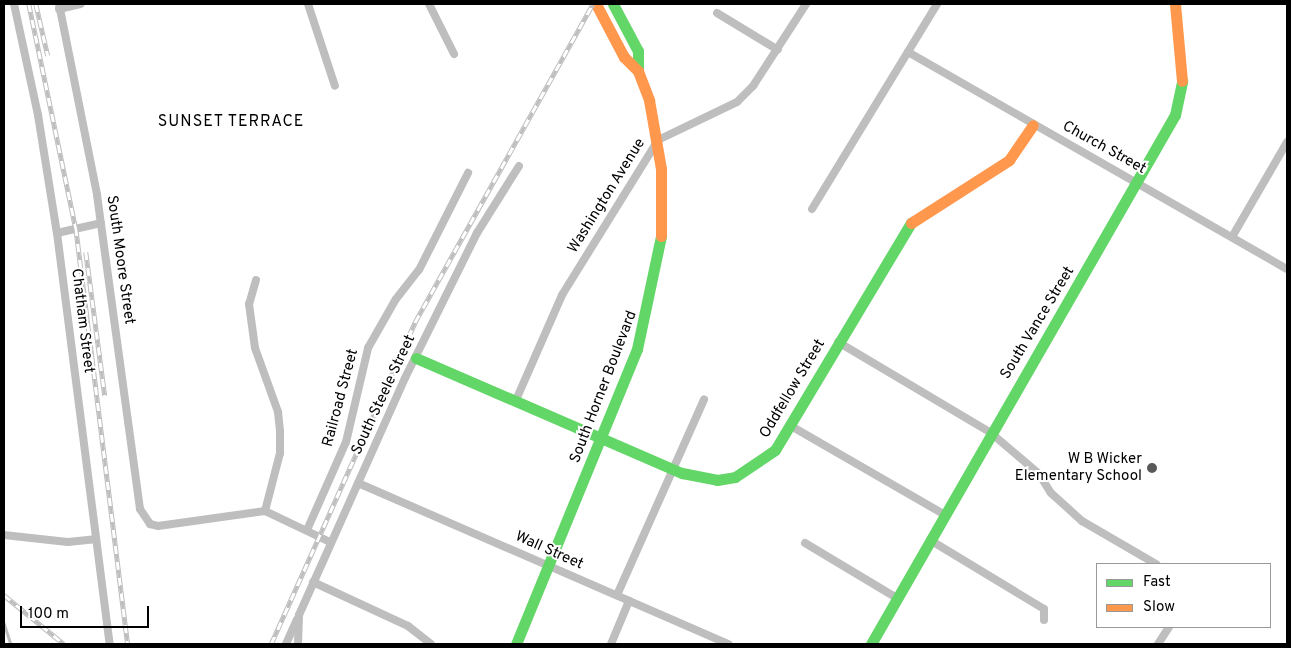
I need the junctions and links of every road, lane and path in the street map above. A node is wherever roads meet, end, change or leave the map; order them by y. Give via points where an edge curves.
1 (14, 4) edge
2 (80, 4) edge
3 (308, 4) edge
4 (429, 4) edge
5 (596, 4) edge
6 (613, 4) edge
7 (806, 4) edge
8 (938, 4) edge
9 (1175, 4) edge
10 (59, 6) edge
11 (717, 13) dead end
12 (778, 50) junction
13 (908, 52) junction
14 (454, 54) dead end
15 (638, 71) junction
16 (335, 86) dead end
17 (1034, 125) junction
18 (658, 140) junction
19 (1287, 142) edge
20 (519, 166) dead end
21 (468, 173) dead end
22 (1138, 182) junction
23 (812, 209) dead end
24 (101, 222) junction
25 (57, 233) junction
26 (1232, 237) junction
27 (1287, 268) edge
28 (256, 280) dead end
29 (838, 342) junction
30 (416, 358) junction
31 (516, 400) junction
32 (704, 400) dead end
33 (791, 426) junction
34 (991, 433) junction
35 (600, 439) junction
36 (673, 469) junction
37 (358, 483) junction
38 (265, 511) junction
39 (945, 515) junction
40 (307, 530) junction
41 (4, 535) edge
42 (95, 539) junction
43 (930, 540) junction
44 (330, 542) junction
45 (805, 543) dead end
46 (1154, 563) edge
47 (549, 566) junction
48 (314, 582) junction
49 (617, 595) junction
50 (897, 598) junction
51 (629, 600) junction
52 (299, 615) junction
53 (1044, 620) dead end
54 (1167, 628) edge
55 (110, 644) edge
56 (286, 644) edge
57 (298, 644) edge
58 (431, 644) edge
59 (516, 644) edge
60 (611, 644) edge
61 (728, 644) edge
62 (871, 644) edge
63 (1158, 644) edge

1 - 25 street, Chatham Street via 38,115
2 - 10 street
3 - 16 street
4 - 14 street
5 - 15 street, South Horner Boulevard via 624,57
6 - 15 street, South Horner Boulevard via 638,51
7 - 12 street, Washington Avenue
8 - 13 street
9 - 22 street, South Vance Street via 1182,79 1175,115
10 - 24 street, South Moore Street
11 - 12 street
12 - 18 street, Washington Avenue via 737,102
13 - 17 street, Church Street
13 - 23 street
15 - 18 street, South Horner Boulevard
17 - 22 street, Church Street
17 - 29 street, Oddfellow Street via 1009,160 917,216
18 - 31 street, Washington Avenue via 562,295
18 - 35 street, South Horner Boulevard via 663,216 657,281 637,349
19 - 26 street
20 - 30 street, South Steele Street via 477,233
21 - 40 street, Railroad Street via 419,270 396,298 368,348 346,442
22 - 26 street, Church Street
22 - 34 street, South Vance Street
24 - 25 street
24 - 38 street, South Moore Street via 140,509 146,520 158,526
25 - 42 street, Chatham Street
26 - 27 street, Church Street
28 - 38 street via 249,304 255,348 278,412 280,431 280,454
29 - 33 street, Oddfellow Street
29 - 34 street
30 - 31 street, Oddfellow Street
30 - 37 street, South Steele Street
31 - 35 street, Oddfellow Street
32 - 36 street
33 - 36 street, Oddfellow Street via 761,462 735,476 698,478
33 - 39 street
34 - 39 street, South Vance Street
34 - 46 street via 1039,474 1051,493 1082,521
35 - 36 street, Oddfellow Street
35 - 47 street, South Horner Boulevard
36 - 49 street
37 - 44 street, South Steele Street
37 - 47 street, Wall Street
38 - 40 street
39 - 43 street, South Vance Street
40 - 44 street
41 - 42 street via 68,542
42 - 55 street, Chatham Street
43 - 50 street, South Vance Street
43 - 53 street via 1044,609
44 - 48 street, South Steele Street
45 - 50 street
47 - 49 street, Wall Street
47 - 59 street, South Horner Boulevard
48 - 52 street, South Steele Street
48 - 58 street via 408,626
49 - 51 street, Wall Street
50 - 62 street, South Vance Street
51 - 60 street
51 - 61 street, Wall Street
52 - 56 street
52 - 57 street, South Steele Street
54 - 63 street

